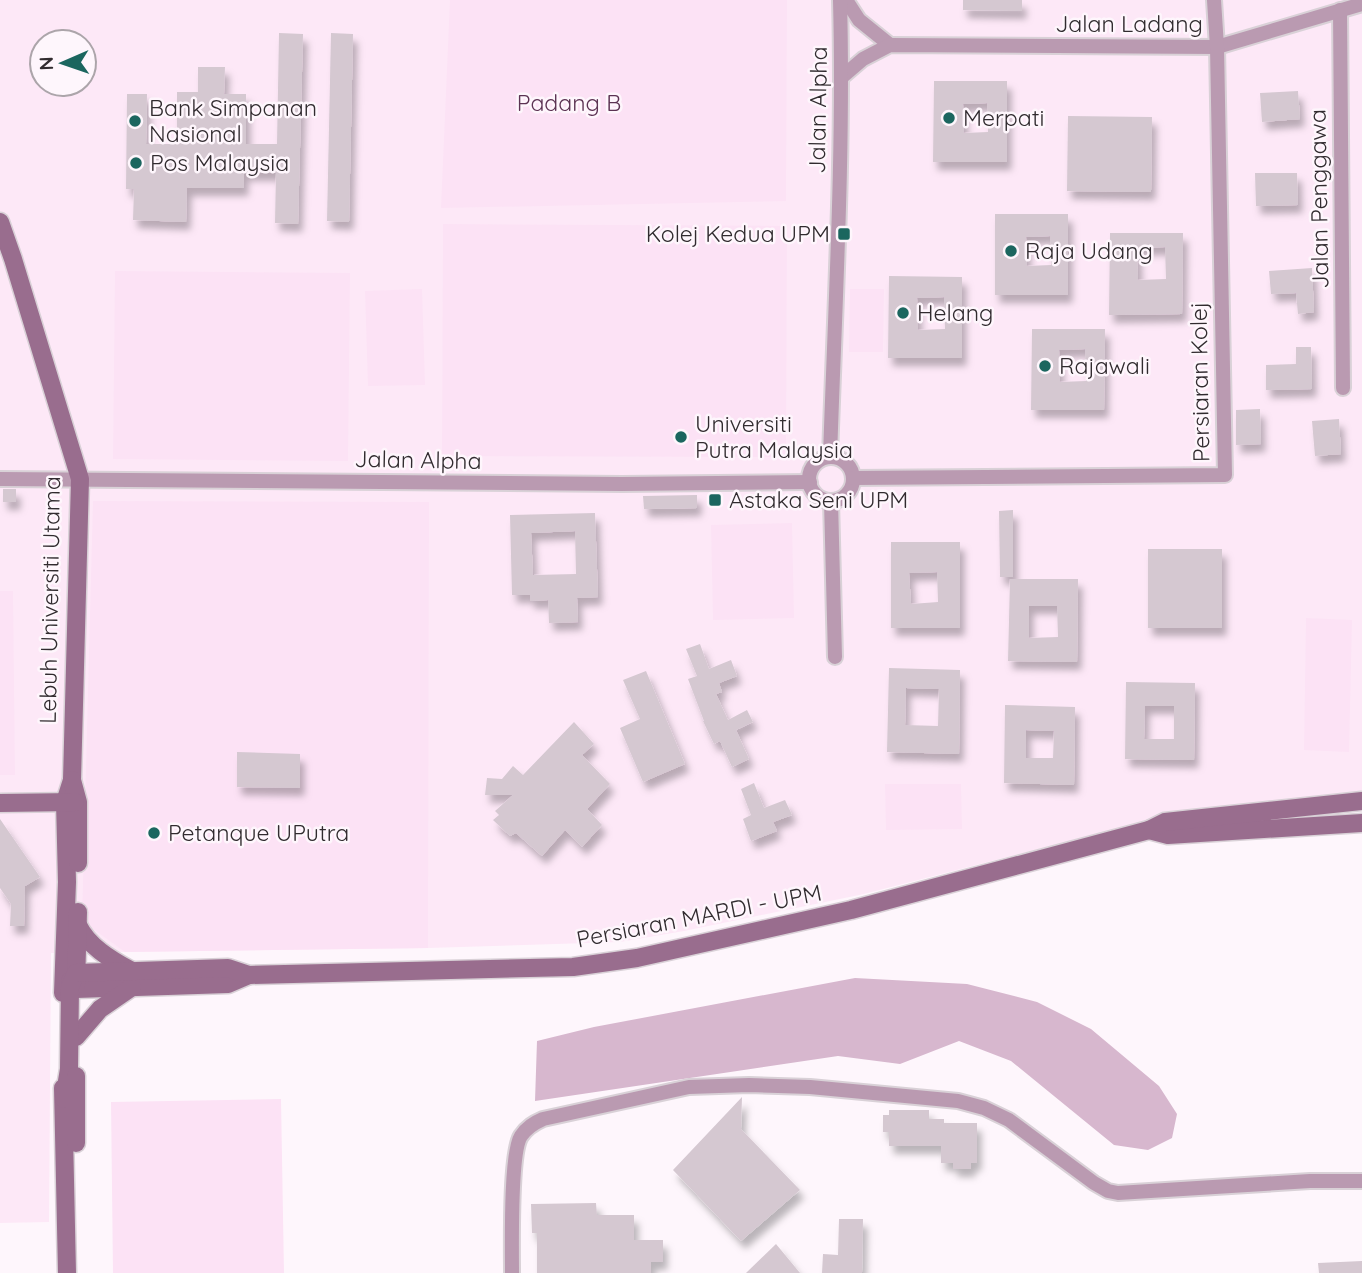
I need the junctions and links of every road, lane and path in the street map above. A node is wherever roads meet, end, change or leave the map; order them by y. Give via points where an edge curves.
1 (840, 0) edge
2 (846, 0) edge
3 (1214, 0) edge
4 (1362, 4) edge
5 (1340, 10) junction
6 (890, 45) junction
7 (1217, 47) junction
8 (842, 77) junction
9 (0, 222) edge
10 (1343, 388) dead end
11 (830, 457) junction
12 (853, 478) junction
13 (0, 479) edge
14 (80, 479) junction
15 (810, 482) junction
16 (831, 501) junction
17 (835, 656) dead end
18 (1362, 801) edge
19 (72, 802) junction
20 (0, 803) edge
21 (1362, 823) edge
22 (1149, 831) junction
23 (67, 882) junction
24 (78, 925) junction
25 (132, 979) junction
26 (74, 982) junction
27 (76, 1037) junction
28 (64, 1100) junction
29 (1362, 1181) edge
30 (67, 1245) junction
31 (66, 1273) edge
32 (512, 1273) edge

1 - 8 street, Jalan Alpha
2 - 6 street via 859,20
3 - 7 street, Persiaran Kolej
4 - 5 street, Jalan Ladang
5 - 7 street, Jalan Ladang
5 - 10 street, Jalan Penggawa
6 - 7 street, Jalan Ladang
6 - 8 street, Jalan Ladang
7 - 12 street, Persiaran Kolej via 1225,475
8 - 11 street, Jalan Alpha
9 - 14 street, Lebuh Universiti Utama
11 - 12 street via 848,465
11 - 15 street via 816,463
12 - 16 street via 849,492
13 - 14 street, Jalan Alpha
14 - 15 street, Jalan Alpha
14 - 19 street, Lebuh Universiti Utama
15 - 16 street via 816,495
16 - 17 street
18 - 22 street, Persiaran MARDI - UPM via 1165,822
19 - 20 street
19 - 23 street, Lebuh Universiti Utama
19 - 24 street, Lebuh Universiti Utama
21 - 22 street, Persiaran MARDI - UPM via 1168,835
22 - 25 street, Persiaran MARDI - UPM via 851,910 637,958 573,967 249,975 228,968
23 - 26 street
23 - 28 street, Lebuh Universiti Utama
24 - 25 street
24 - 26 street, Lebuh Universiti Utama
25 - 26 street, Persiaran MARDI - UPM
25 - 27 street
26 - 27 street, Lebuh Universiti Utama
26 - 28 street
27 - 30 street, Lebuh Universiti Utama via 76,1149
28 - 30 street, Lebuh Universiti Utama
29 - 32 street via 1118,1193 1094,1183 1009,1120 958,1101 810,1087 689,1087 530,1125 520,1138 515,1157
30 - 31 street, Lebuh Universiti Utama

